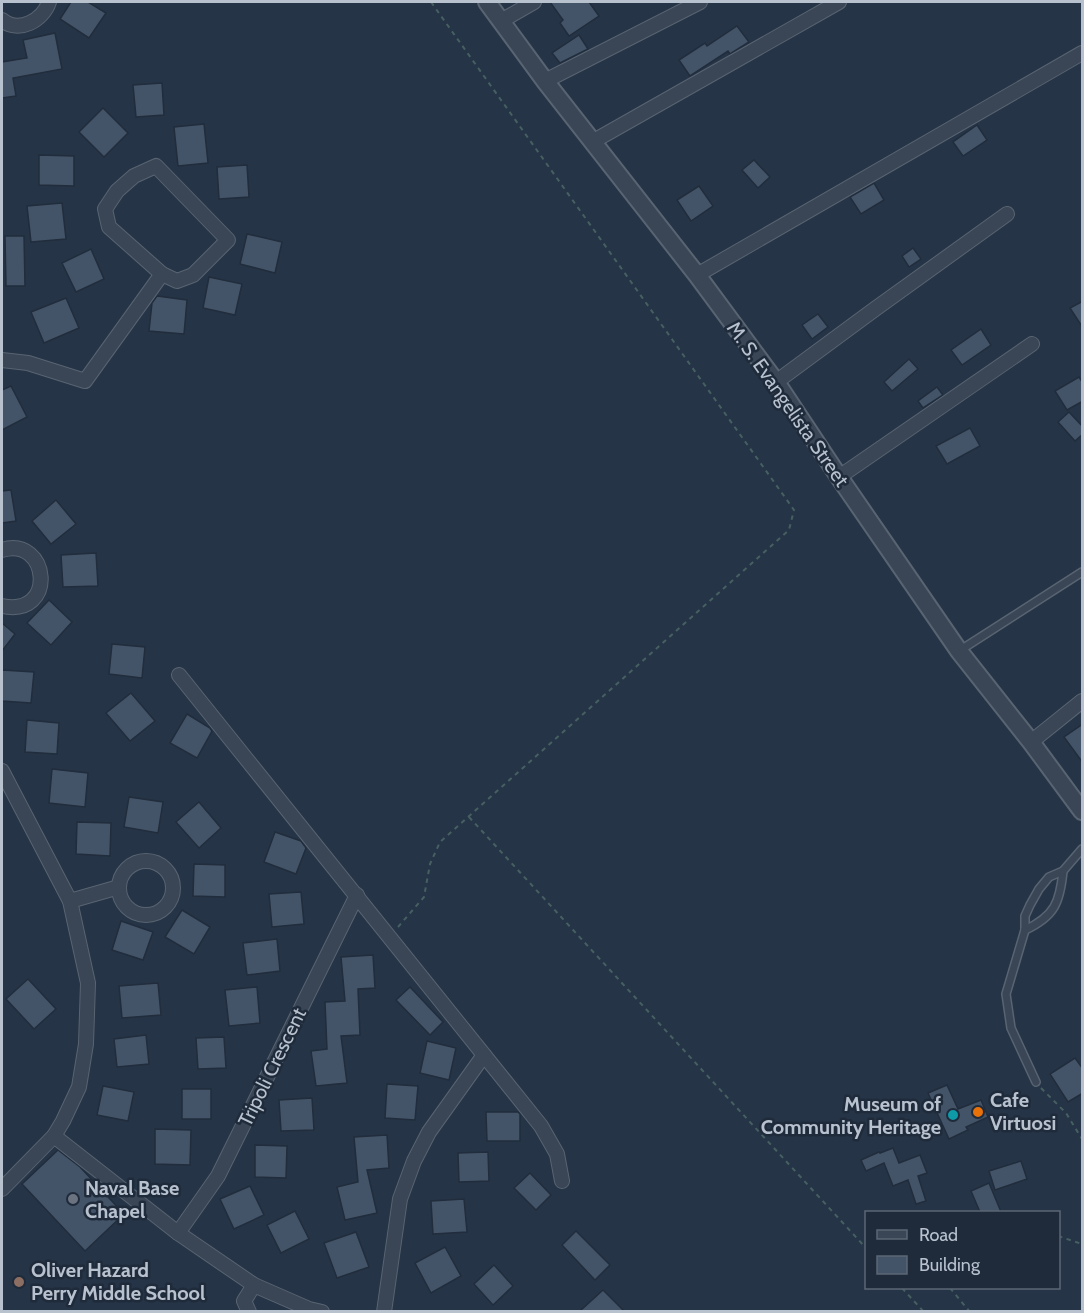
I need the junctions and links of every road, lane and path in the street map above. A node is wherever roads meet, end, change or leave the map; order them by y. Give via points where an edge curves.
1 (49, 2) edge
2 (431, 2) edge
3 (487, 2) edge
4 (534, 2) edge
5 (700, 2) edge
6 (839, 2) edge
7 (2, 20) edge
8 (501, 21) junction
9 (1083, 52) edge
10 (545, 81) junction
11 (592, 142) junction
12 (1007, 214) dead end
13 (162, 274) junction
14 (697, 275) junction
15 (1032, 344) dead end
16 (2, 360) edge
17 (776, 382) junction
18 (839, 477) junction
19 (2, 550) edge
20 (1083, 572) edge
21 (2, 606) edge
22 (959, 651) junction
23 (179, 675) dead end
24 (1083, 701) edge
25 (1031, 742) junction
26 (2, 771) edge
27 (1083, 811) edge
28 (468, 817) junction
29 (1083, 849) edge
30 (1063, 871) junction
31 (119, 887) dead end
32 (357, 895) junction
33 (70, 901) junction
34 (1025, 930) junction
35 (390, 936) junction
36 (484, 1055) junction
37 (1036, 1082) joint
38 (54, 1136) junction
39 (1083, 1139) edge
40 (562, 1181) dead end
41 (2, 1189) edge
42 (178, 1233) junction
43 (1060, 1236) edge
44 (1083, 1244) edge
45 (865, 1246) edge
46 (254, 1285) junction
47 (904, 1289) edge
48 (952, 1289) edge
49 (249, 1311) edge
50 (322, 1311) edge
51 (384, 1311) edge
52 (924, 1311) edge
53 (970, 1311) edge

1 - 7 street via 44,13 25,25
2 - 28 path via 794,510 789,530
3 - 8 street, M. S. Evangelista Street
4 - 8 street
5 - 10 street
6 - 11 street
8 - 10 street, M. S. Evangelista Street
9 - 14 street
10 - 11 street, M. S. Evangelista Street
11 - 14 street, M. S. Evangelista Street
12 - 17 street
13 - 13 street via 177,281 193,275 228,240 156,166 134,176 105,209 109,227
13 - 16 street via 85,381 28,363
14 - 17 street, M. S. Evangelista Street
15 - 18 street
17 - 18 street, M. S. Evangelista Street
18 - 22 street, M. S. Evangelista Street
19 - 21 street via 24,551 33,557 42,579 28,603 11,608
20 - 22 lane
22 - 25 street, M. S. Evangelista Street
23 - 32 street
24 - 25 street
25 - 27 street, M. S. Evangelista Street
26 - 33 street
28 - 35 path via 440,842 430,864 424,897
28 - 45 path
29 - 30 lane
30 - 34 lane via 1049,877 1039,889 1025,916
30 - 34 lane via 1058,902 1040,923
31 - 33 street
32 - 35 street
32 - 42 street, Tripoli Crescent via 218,1176
33 - 38 street via 88,983 86,1044 79,1087
34 - 37 lane via 1006,994 1011,1028
35 - 36 street
36 - 40 street via 541,1126 557,1154
36 - 51 street via 429,1132 414,1161 400,1199
37 - 39 path via 1066,1113
38 - 41 street
38 - 42 street
42 - 46 street
43 - 44 path
46 - 49 street via 244,1300
46 - 50 street
47 - 52 path
48 - 53 path

